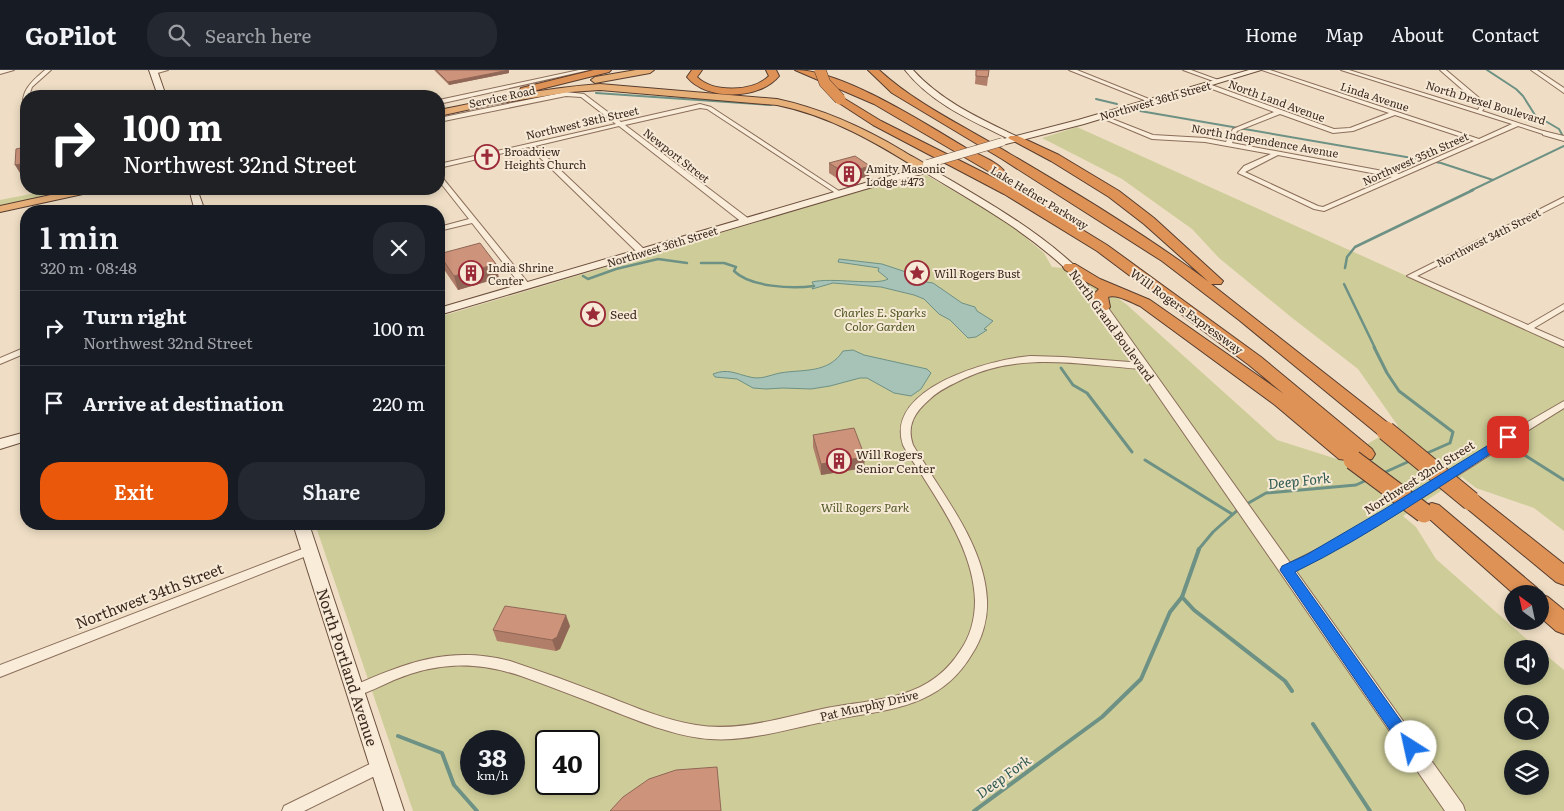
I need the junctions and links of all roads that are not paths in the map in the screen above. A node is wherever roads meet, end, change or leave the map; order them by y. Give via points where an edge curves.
1 (11, 70) edge
2 (48, 70) edge
3 (165, 70) edge
4 (550, 70) edge
5 (586, 70) edge
6 (606, 70) edge
7 (627, 70) edge
8 (650, 70) edge
9 (697, 70) edge
10 (771, 70) edge
11 (800, 70) edge
12 (821, 70) edge
13 (873, 70) edge
14 (909, 70) edge
15 (1072, 70) edge
16 (1186, 70) edge
17 (1257, 70) edge
18 (1265, 70) edge
19 (1345, 70) edge
20 (1442, 70) edge
21 (1534, 70) edge
22 (154, 71) edge
23 (0, 72) edge
24 (559, 77) junction
25 (1218, 81) junction
26 (1206, 85) junction
27 (1563, 88) edge
28 (28, 90) edge
29 (160, 90) edge
30 (525, 90) junction
31 (569, 93) joint
32 (445, 101) edge
33 (494, 101) junction
34 (1151, 101) junction
35 (445, 107) edge
36 (445, 112) edge
37 (1279, 112) junction
38 (1479, 112) junction
39 (1395, 113) junction
40 (1100, 116) junction
41 (445, 119) edge
42 (619, 124) junction
43 (1518, 124) junction
44 (1546, 133) joint
45 (1564, 139) edge
46 (1479, 141) junction
47 (1013, 142) junction
48 (1228, 144) junction
49 (530, 145) junction
50 (1277, 153) junction
51 (445, 165) edge
52 (927, 167) junction
53 (1399, 176) junction
54 (445, 184) edge
55 (839, 193) junction
56 (20, 195) edge
57 (64, 195) edge
58 (0, 199) edge
59 (1564, 199) edge
60 (1087, 207) junction
61 (0, 209) edge
62 (474, 220) junction
63 (746, 221) junction
64 (445, 227) edge
65 (642, 252) junction
66 (1070, 267) junction
67 (526, 286) junction
68 (1125, 293) junction
69 (1564, 306) edge
70 (1102, 307) junction
71 (445, 310) edge
72 (1246, 317) junction
73 (1528, 328) junction
74 (1564, 344) edge
75 (20, 353) edge
76 (0, 361) edge
77 (1255, 361) junction
78 (1143, 366) junction
79 (1564, 404) edge
80 (20, 438) edge
81 (0, 444) edge
82 (1359, 457) junction
83 (1471, 501) joint
84 (1428, 512) junction
85 (303, 530) edge
86 (310, 550) junction
87 (1286, 570) junction
88 (1564, 576) edge
89 (1513, 585) edge
90 (1518, 585) edge
91 (1549, 612) edge
92 (1549, 615) edge
93 (1564, 626) edge
94 (0, 671) edge
95 (355, 691) junction
96 (380, 766) junction
97 (289, 811) edge
98 (394, 811) edge
99 (1456, 811) edge

1 - 23 street
2 - 28 street
3 - 22 street
4 - 24 street
5 - 24 street
6 - 30 highway
7 - 30 highway
8 - 33 highway
9 - 10 highway via 692,77 698,84 729,91 766,84 774,76
11 - 77 highway, Lake Hefner Parkway via 871,99 1088,225 1173,288
12 - 60 highway, Lake Hefner Parkway via 889,98
12 - 77 highway, Will Rogers Expressway, bridge via 825,83 840,99 877,124 1067,224
13 - 60 highway via 896,91
14 - 47 main road via 928,89
15 - 34 street
16 - 25 street, North Land Avenue
17 - 25 main road, Northwest 36th Street
18 - 39 street, Linda Avenue
19 - 38 street, North Drexel Boulevard
20 - 38 street via 1482,103 1484,106
21 - 27 street
22 - 29 main road
24 - 32 street
25 - 26 main road, Northwest 36th Street
26 - 34 main road, Northwest 36th Street
26 - 37 street, North Land Avenue
30 - 35 highway
31 - 41 street, Service Road
31 - 42 street, Newport Street via 584,96
33 - 36 highway
33 - 52 highway via 600,87 782,103 831,116
34 - 40 main road, Northwest 36th Street
37 - 39 street, North Land Avenue via 1341,132
37 - 48 street via 1238,128
38 - 43 street, North Drexel Boulevard
39 - 46 street, Linda Avenue
40 - 47 main road, Northwest 36th Street
40 - 48 street, North Independence Avenue via 1152,137 1194,138
42 - 49 street, Northwest 38th Street
42 - 55 street, Northwest 38th Street via 701,106 709,108
42 - 63 street, Newport Street
43 - 44 street, North Drexel Boulevard
43 - 46 street, Northwest 35th Street
44 - 45 street, North Drexel Boulevard
46 - 53 street, Northwest 35th Street
47 - 52 main road, Northwest 36th Street
47 - 72 highway via 1096,182 1137,212 1210,275
48 - 50 street, North Independence Avenue
49 - 51 street, Northwest 38th Street
49 - 65 street
50 - 53 street, North Independence Avenue
50 - 53 street, Northwest 35th Street via 1240,173 1321,209
52 - 55 main road, Northwest 36th Street via 896,179
52 - 66 main road, North Grand Boulevard via 1015,222
54 - 62 street
55 - 63 main road, Northwest 36th Street
56 - 58 highway
57 - 61 highway
59 - 73 street, Northwest 34th Street via 1411,276
60 - 72 highway via 1167,258
62 - 64 street
62 - 67 street
63 - 65 main road, Northwest 36th Street
65 - 67 main road, Northwest 36th Street
66 - 68 highway via 1095,282
66 - 70 street, North Grand Boulevard
67 - 71 main road, Northwest 36th Street
68 - 70 highway via 1103,293 1100,296
68 - 82 highway via 1145,303 1234,365
69 - 73 street
70 - 78 street, North Grand Boulevard
72 - 83 highway, bridge
73 - 74 street
75 - 76 street
77 - 82 highway, Will Rogers Expressway
78 - 87 street, North Grand Boulevard
78 - 95 street, Pat Murphy Drive via 1049,360 998,363 956,379 927,397 911,412 905,426 908,442 969,551 982,603 977,631 964,657 956,669 928,690 858,709 746,731 718,733 674,727 487,661 450,660 422,665
79 - 87 street, Northwest 32nd Street via 1388,513
80 - 81 main road
82 - 84 highway, bridge
83 - 88 highway
84 - 89 highway
84 - 90 highway
85 - 86 main road, North Portland Avenue
86 - 94 street, Northwest 34th Street
86 - 95 main road, North Portland Avenue
87 - 99 street, North Grand Boulevard
91 - 93 highway
92 - 93 highway
95 - 96 main road, North Portland Avenue
96 - 97 street
96 - 98 main road, North Portland Avenue

